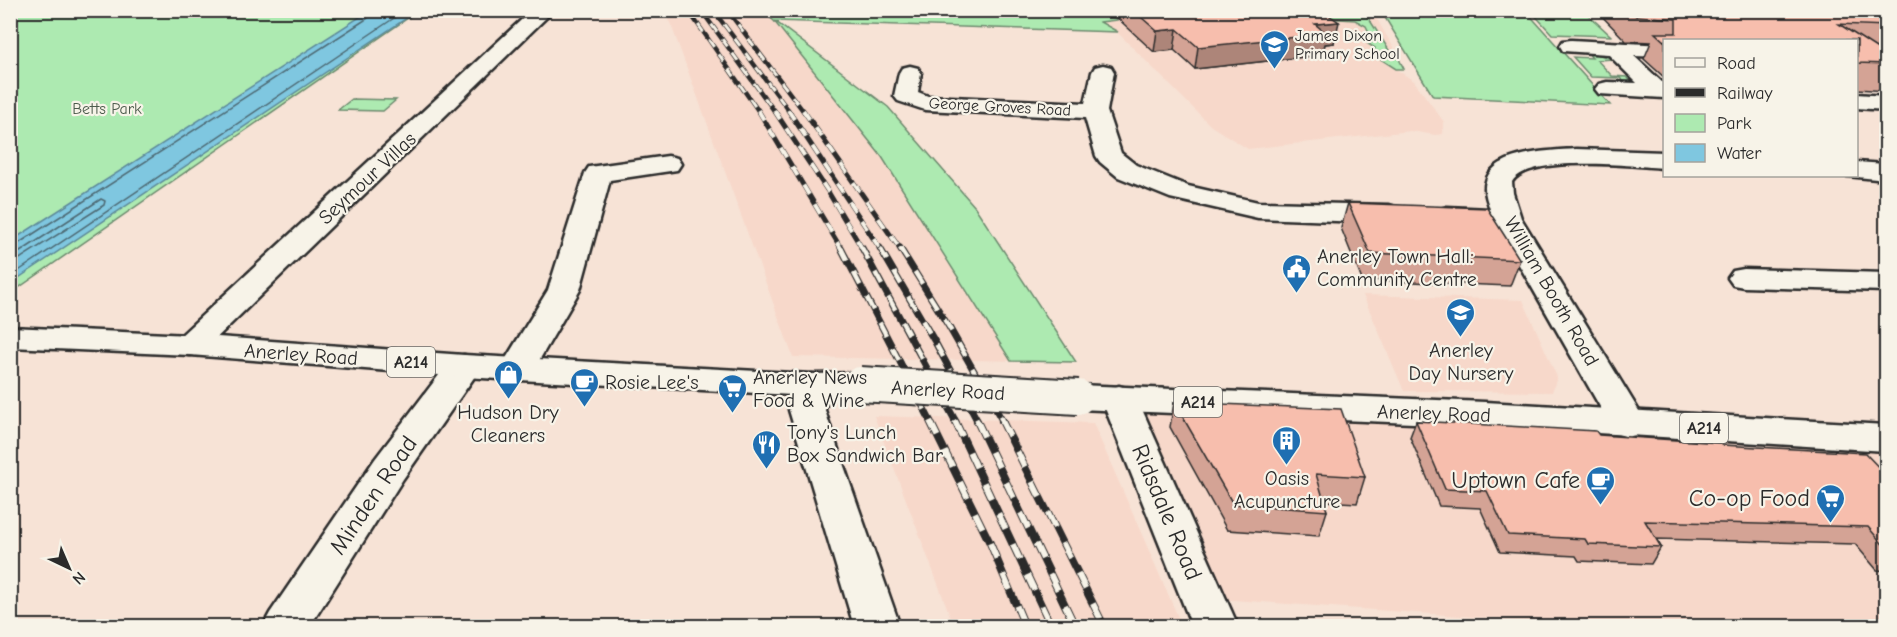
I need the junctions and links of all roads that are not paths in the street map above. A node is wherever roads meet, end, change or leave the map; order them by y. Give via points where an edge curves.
1 (544, 10) edge
2 (1571, 46) dead end
3 (1615, 49) junction
4 (1663, 51) edge
5 (1103, 72) dead end
6 (908, 84) dead end
7 (1607, 89) dead end
8 (1661, 91) edge
9 (1858, 101) edge
10 (1887, 103) edge
11 (1095, 111) junction
12 (1663, 160) edge
13 (668, 164) dead end
14 (1858, 170) edge
15 (1887, 172) edge
16 (1507, 218) junction
17 (1744, 278) dead end
18 (1887, 282) edge
19 (10, 337) edge
20 (190, 345) junction
21 (465, 366) junction
22 (519, 368) junction
23 (812, 385) junction
24 (1119, 398) junction
25 (1629, 424) junction
26 (1887, 438) edge
27 (286, 627) edge
28 (877, 627) edge
29 (1215, 627) edge

1 - 20 street, Seymour Villas
2 - 3 street
3 - 4 street
3 - 8 street
5 - 11 street, George Groves Road
6 - 11 street, George Groves Road via 925,103
7 - 8 street
9 - 10 street
11 - 16 street, George Groves Road via 1109,156 1127,171 1180,192 1258,210
12 - 16 street, William Booth Road via 1563,156 1521,164 1500,177
13 - 22 street via 598,173 564,290
14 - 15 street
16 - 25 street, William Booth Road
17 - 18 street
19 - 20 street, Anerley Road / A214
20 - 21 street, Anerley Road / A214
21 - 22 street, Anerley Road / A214
21 - 27 street, Minden Road via 389,469
22 - 23 street, Anerley Road / A214
23 - 24 street, Anerley Road / A214, bridge via 860,384
23 - 28 street via 807,410 812,429
24 - 25 street, Anerley Road / A214
24 - 29 street, Ridsdale Road
25 - 26 street, Anerley Road / A214

